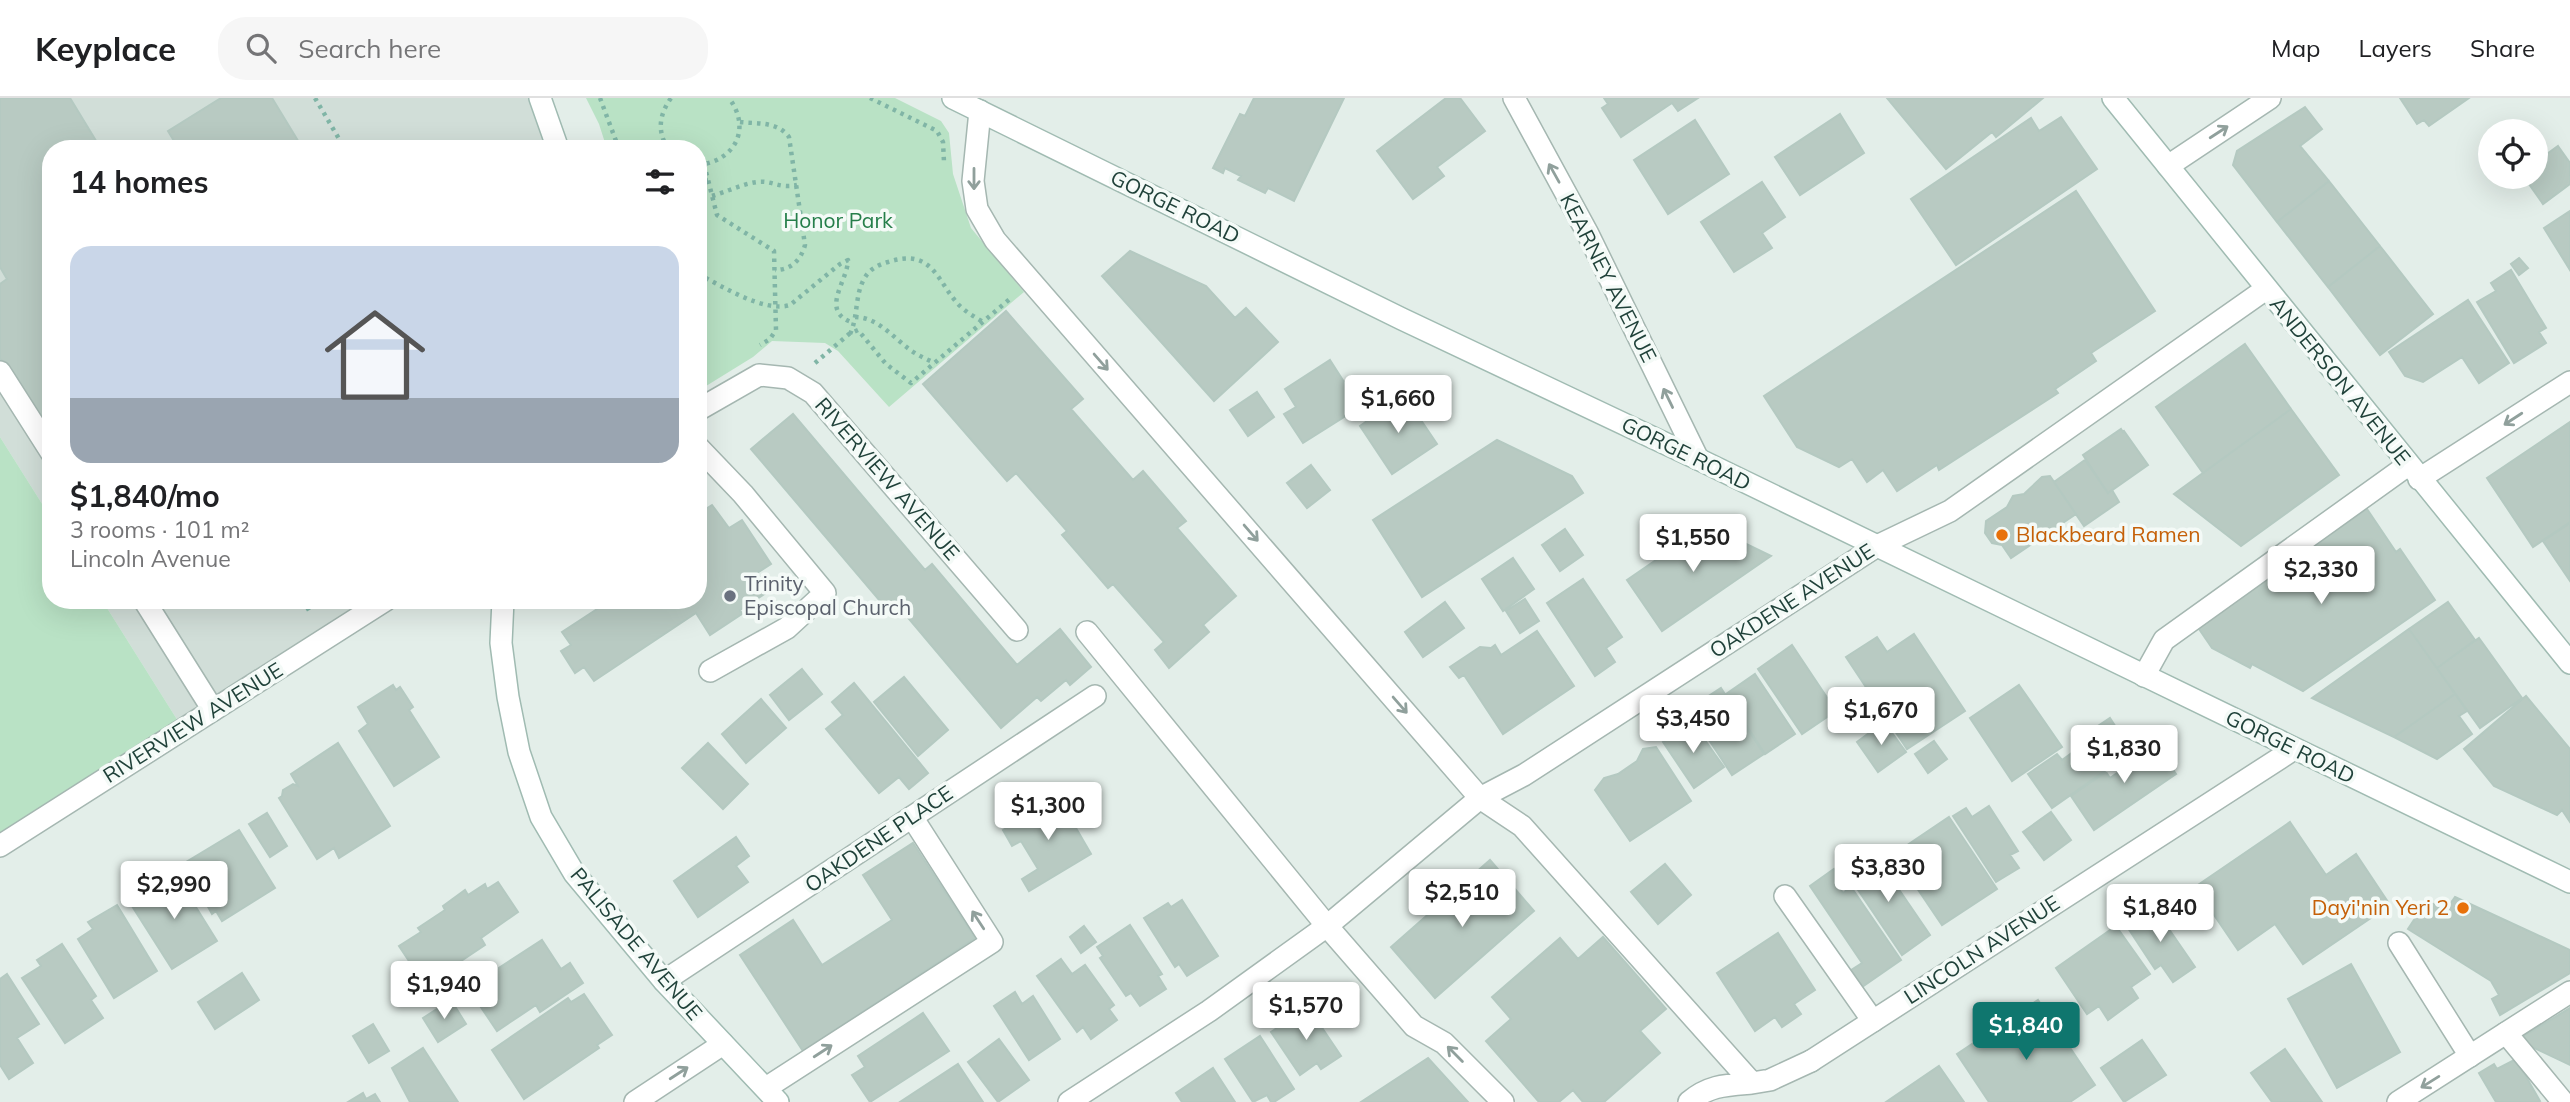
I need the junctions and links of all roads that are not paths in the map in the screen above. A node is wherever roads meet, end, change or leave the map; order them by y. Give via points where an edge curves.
1 (1514, 98) edge
2 (2113, 98) edge
3 (2270, 98) edge
4 (541, 99) edge
5 (965, 103) edge
6 (555, 140) edge
7 (2168, 166) junction
8 (2266, 289) junction
9 (0, 372) edge
10 (2570, 382) edge
11 (707, 405) edge
12 (42, 438) edge
13 (707, 456) edge
14 (1698, 459) junction
15 (2414, 472) junction
16 (1877, 546) junction
17 (150, 609) edge
18 (372, 609) edge
19 (503, 609) edge
20 (1017, 630) dead end
21 (1087, 632) dead end
22 (2570, 663) edge
23 (710, 671) dead end
24 (2144, 676) junction
25 (1095, 696) dead end
26 (213, 710) junction
27 (2294, 749) junction
28 (1480, 799) junction
29 (912, 817) junction
30 (0, 846) edge
31 (2570, 882) edge
32 (1785, 896) dead end
33 (1327, 926) junction
34 (2399, 943) dead end
35 (664, 981) junction
36 (2570, 992) edge
37 (1873, 1021) junction
38 (2506, 1033) junction
39 (723, 1044) junction
40 (2470, 1056) junction
41 (1752, 1083) junction
42 (772, 1095) edge
43 (635, 1102) edge
44 (1069, 1102) edge
45 (1503, 1102) edge
46 (1689, 1102) edge
47 (2398, 1102) edge
48 (2563, 1102) edge

14 -> 1 street, KEARNEY AVENUE via 1588,234
2 - 7 street, ANDERSON AVENUE
7 -> 3 street
4 - 6 street
5 - 14 street, GORGE ROAD
5 -> 28 street via 977,209 995,240
7 - 8 street, ANDERSON AVENUE
8 - 15 street, ANDERSON AVENUE
8 - 16 street, OAKDENE AVENUE via 1950,512
9 - 12 street
10 -> 15 street
11 - 20 street, RIVERVIEW AVENUE via 759,376 788,377 813,393
13 - 23 street via 825,593 787,628
14 - 16 street, GORGE ROAD
15 - 22 street, ANDERSON AVENUE
15 - 24 street via 2164,640
16 - 24 street, GORGE ROAD
16 - 28 street, OAKDENE AVENUE
17 - 26 street
18 - 26 street, RIVERVIEW AVENUE
19 - 35 street, PALISADE AVENUE via 501,643 508,697 519,752 541,817 574,873
21 - 33 street
24 - 27 street, GORGE ROAD
25 - 29 street, OAKDENE PLACE
26 - 30 street, RIVERVIEW AVENUE
27 - 31 street, GORGE ROAD
27 - 37 street, LINCOLN AVENUE
28 - 33 street, OAKDENE AVENUE
28 - 41 street via 1522,826
29 - 35 street, OAKDENE PLACE
42 -> 29 street via 992,942
32 - 37 street
33 - 44 street, OAKDENE AVENUE via 1209,1011
45 -> 33 street via 1444,1043 1414,1026
34 - 40 street
35 - 39 street, PALISADE AVENUE
36 - 38 street
37 - 41 street, LINCOLN AVENUE via 1811,1061
38 - 40 street
38 - 48 street
39 - 42 street, PALISADE AVENUE
43 -> 39 street
40 -> 47 street
41 - 46 street, LINCOLN AVENUE via 1718,1085

